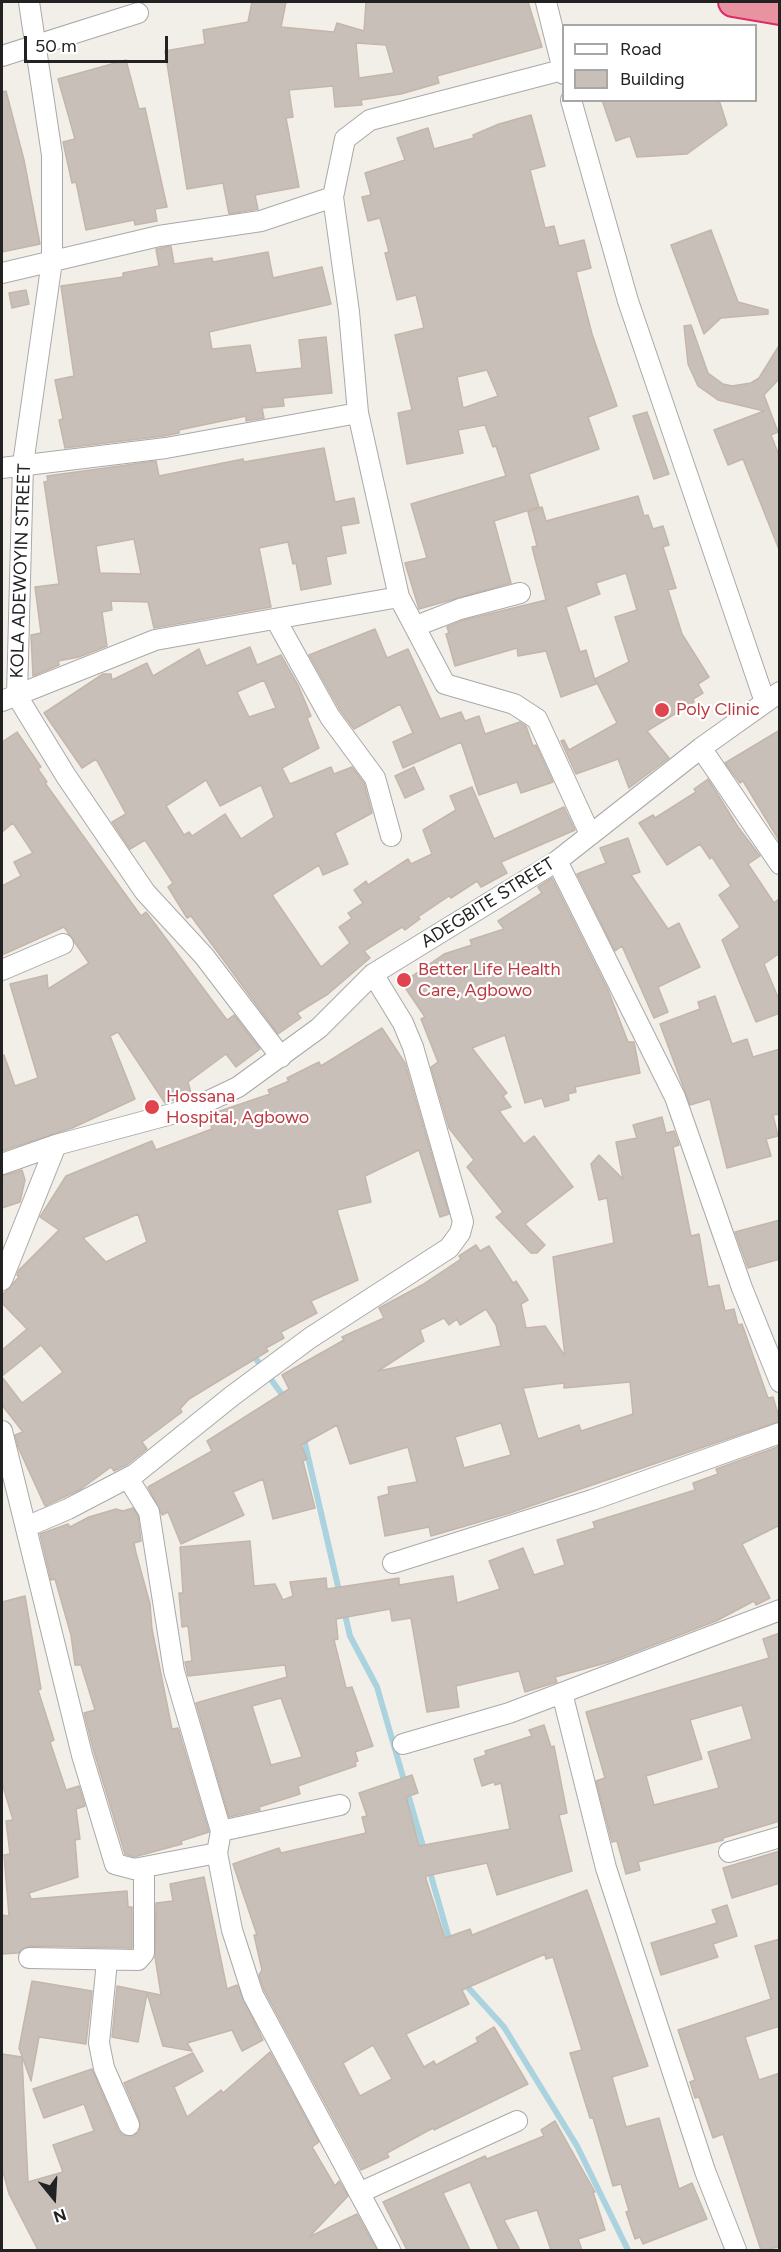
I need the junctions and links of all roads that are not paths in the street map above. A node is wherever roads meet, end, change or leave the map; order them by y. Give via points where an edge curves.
1 (29, 2) edge
2 (546, 2) edge
3 (736, 3) edge
4 (780, 10) edge
5 (138, 13) dead end
6 (780, 17) edge
7 (34, 45) junction
8 (2, 56) edge
9 (562, 68) edge
10 (562, 72) edge
11 (572, 102) edge
12 (333, 197) junction
13 (52, 261) junction
14 (2, 273) edge
15 (357, 413) junction
16 (23, 464) junction
17 (2, 468) edge
18 (520, 593) dead end
19 (399, 597) junction
20 (276, 620) junction
21 (416, 626) junction
22 (772, 697) edge
23 (9, 699) edge
24 (701, 748) junction
25 (590, 834) junction
26 (391, 836) dead end
27 (557, 861) junction
28 (780, 864) edge
29 (63, 944) dead end
30 (2, 970) edge
31 (373, 974) junction
32 (281, 1057) junction
33 (56, 1146) junction
34 (2, 1164) edge
35 (2, 1280) edge
36 (780, 1382) edge
37 (2, 1431) edge
38 (780, 1433) edge
39 (128, 1478) junction
40 (26, 1527) junction
41 (393, 1563) dead end
42 (780, 1610) edge
43 (562, 1693) junction
44 (403, 1744) dead end
45 (340, 1804) dead end
46 (220, 1831) junction
47 (780, 1836) edge
48 (729, 1852) dead end
49 (217, 1853) junction
50 (144, 1867) junction
51 (29, 1958) dead end
52 (107, 1961) junction
53 (517, 2121) dead end
54 (129, 2125) dead end
55 (361, 2192) junction
56 (390, 2250) edge
57 (736, 2250) edge

1 - 7 street, KOLA ADEWOYIN STREET
2 - 9 street
3 - 4 highway
3 - 6 highway
5 - 7 street
7 - 8 street
7 - 13 street, KOLA ADEWOYIN STREET via 52,155
10 - 12 street via 370,120 345,139
11 - 22 street via 628,301
12 - 13 street via 261,221 159,236
12 - 15 street via 349,312
13 - 14 street
13 - 16 street, KOLA ADEWOYIN STREET
15 - 16 street via 166,448
15 - 19 street
16 - 17 street
16 - 23 street, KOLA ADEWOYIN STREET
18 - 21 street
19 - 20 street
19 - 21 street
20 - 23 street via 155,640
20 - 26 street via 330,717 375,778
21 - 25 street via 445,684 514,704 537,719
22 - 24 street, ADEGBITE STREET
23 - 32 street, KOLA ADEWOYIN STREET via 145,892 204,956
24 - 25 street, ADEGBITE STREET
24 - 28 street
25 - 27 street, ADEGBITE STREET
27 - 31 street, ADEGBITE STREET
27 - 36 street via 675,1097 742,1288
29 - 30 street
31 - 32 street, ADEGBITE STREET via 319,1029
31 - 39 street via 413,1047 463,1222 460,1233 449,1248 310,1338
32 - 33 street, ADEGBITE STREET via 238,1087 194,1108
33 - 34 street, ADEGBITE STREET
33 - 35 street
37 - 40 street
38 - 41 street via 592,1500
39 - 40 street
39 - 46 street via 149,1512 174,1671
40 - 50 street via 82,1755 115,1864 134,1869
42 - 43 street
43 - 44 street
43 - 57 street via 606,1868 705,2171
45 - 46 street
46 - 49 street
47 - 48 street
49 - 50 street
49 - 55 street via 232,1930 253,1995
50 - 52 street via 144,1953 138,1960
51 - 52 street
52 - 54 street via 99,2043 104,2068
53 - 55 street
55 - 56 street

